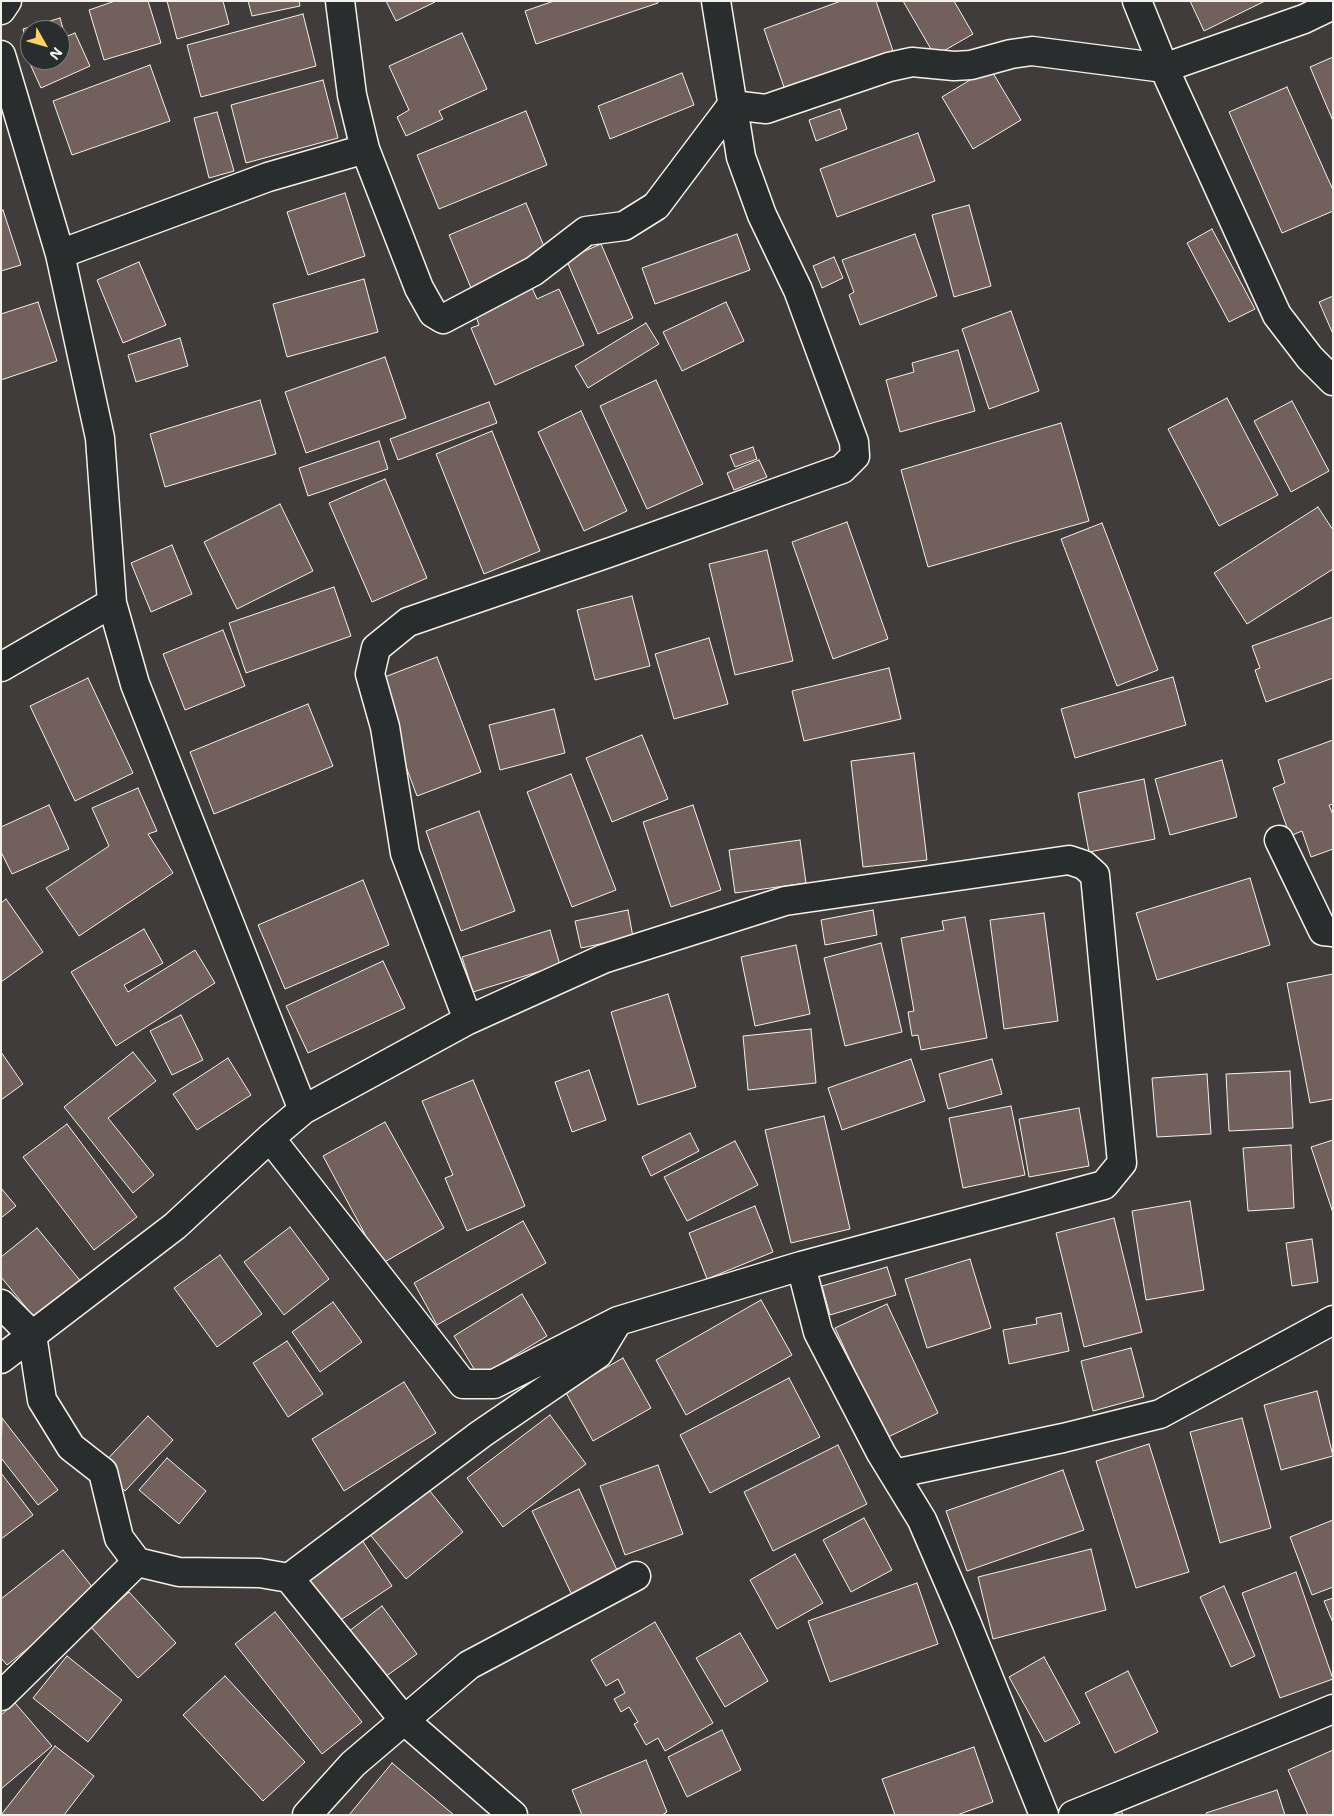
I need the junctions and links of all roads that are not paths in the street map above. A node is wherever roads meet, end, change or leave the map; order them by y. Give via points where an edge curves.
1 (7, 1) edge
2 (340, 1) edge
3 (716, 1) edge
4 (1138, 1) edge
5 (1333, 5) edge
6 (1, 10) edge
7 (1, 55) edge
8 (1164, 68) junction
9 (732, 105) junction
10 (365, 149) junction
11 (60, 254) junction
12 (1333, 381) edge
13 (112, 602) junction
14 (1, 667) edge
15 (1279, 840) dead end
16 (1333, 932) edge
17 (468, 1020) junction
18 (303, 1110) junction
19 (270, 1138) junction
20 (801, 1266) junction
21 (1, 1304) edge
22 (1333, 1320) edge
23 (618, 1321) junction
24 (32, 1335) junction
25 (1, 1359) edge
26 (894, 1474) junction
27 (137, 1562) junction
28 (636, 1576) dead end
29 (288, 1578) junction
30 (1, 1696) edge
31 (1333, 1709) edge
32 (404, 1720) junction
33 (307, 1815) edge
34 (513, 1815) edge
35 (1044, 1815) edge
36 (1073, 1815) edge

1 - 6 street
2 - 10 street via 352,95
3 - 9 street
4 - 8 street
5 - 8 street
7 - 11 street
8 - 9 street via 1032,51 971,65 912,62 766,109
8 - 12 street via 1277,315 1310,358
9 - 10 street via 656,206 624,226 586,231 534,270 443,319 433,313 419,288
9 - 17 street via 741,157 762,215 798,290 854,442 855,456 842,469 408,622 376,648 370,674 384,726 405,853
10 - 11 street via 268,177
11 - 13 street via 100,438
13 - 14 street
13 - 18 street via 135,684
15 - 16 street via 1323,931
17 - 18 street
17 - 20 street via 603,959 785,902 1069,860 1084,865 1095,875 1122,1163 1104,1185
18 - 19 street
19 - 23 street via 463,1384 494,1384
19 - 24 street via 175,1226
20 - 23 street
20 - 26 street via 818,1332
21 - 24 street
22 - 26 street via 1160,1414
23 - 29 street via 598,1354 481,1434
24 - 25 street
24 - 27 street via 42,1400 71,1447 103,1472 120,1538
26 - 35 street via 930,1537
27 - 29 street via 179,1572 260,1573
27 - 30 street
28 - 32 street via 469,1665
29 - 32 street
31 - 36 street
32 - 33 street via 353,1764
32 - 34 street

